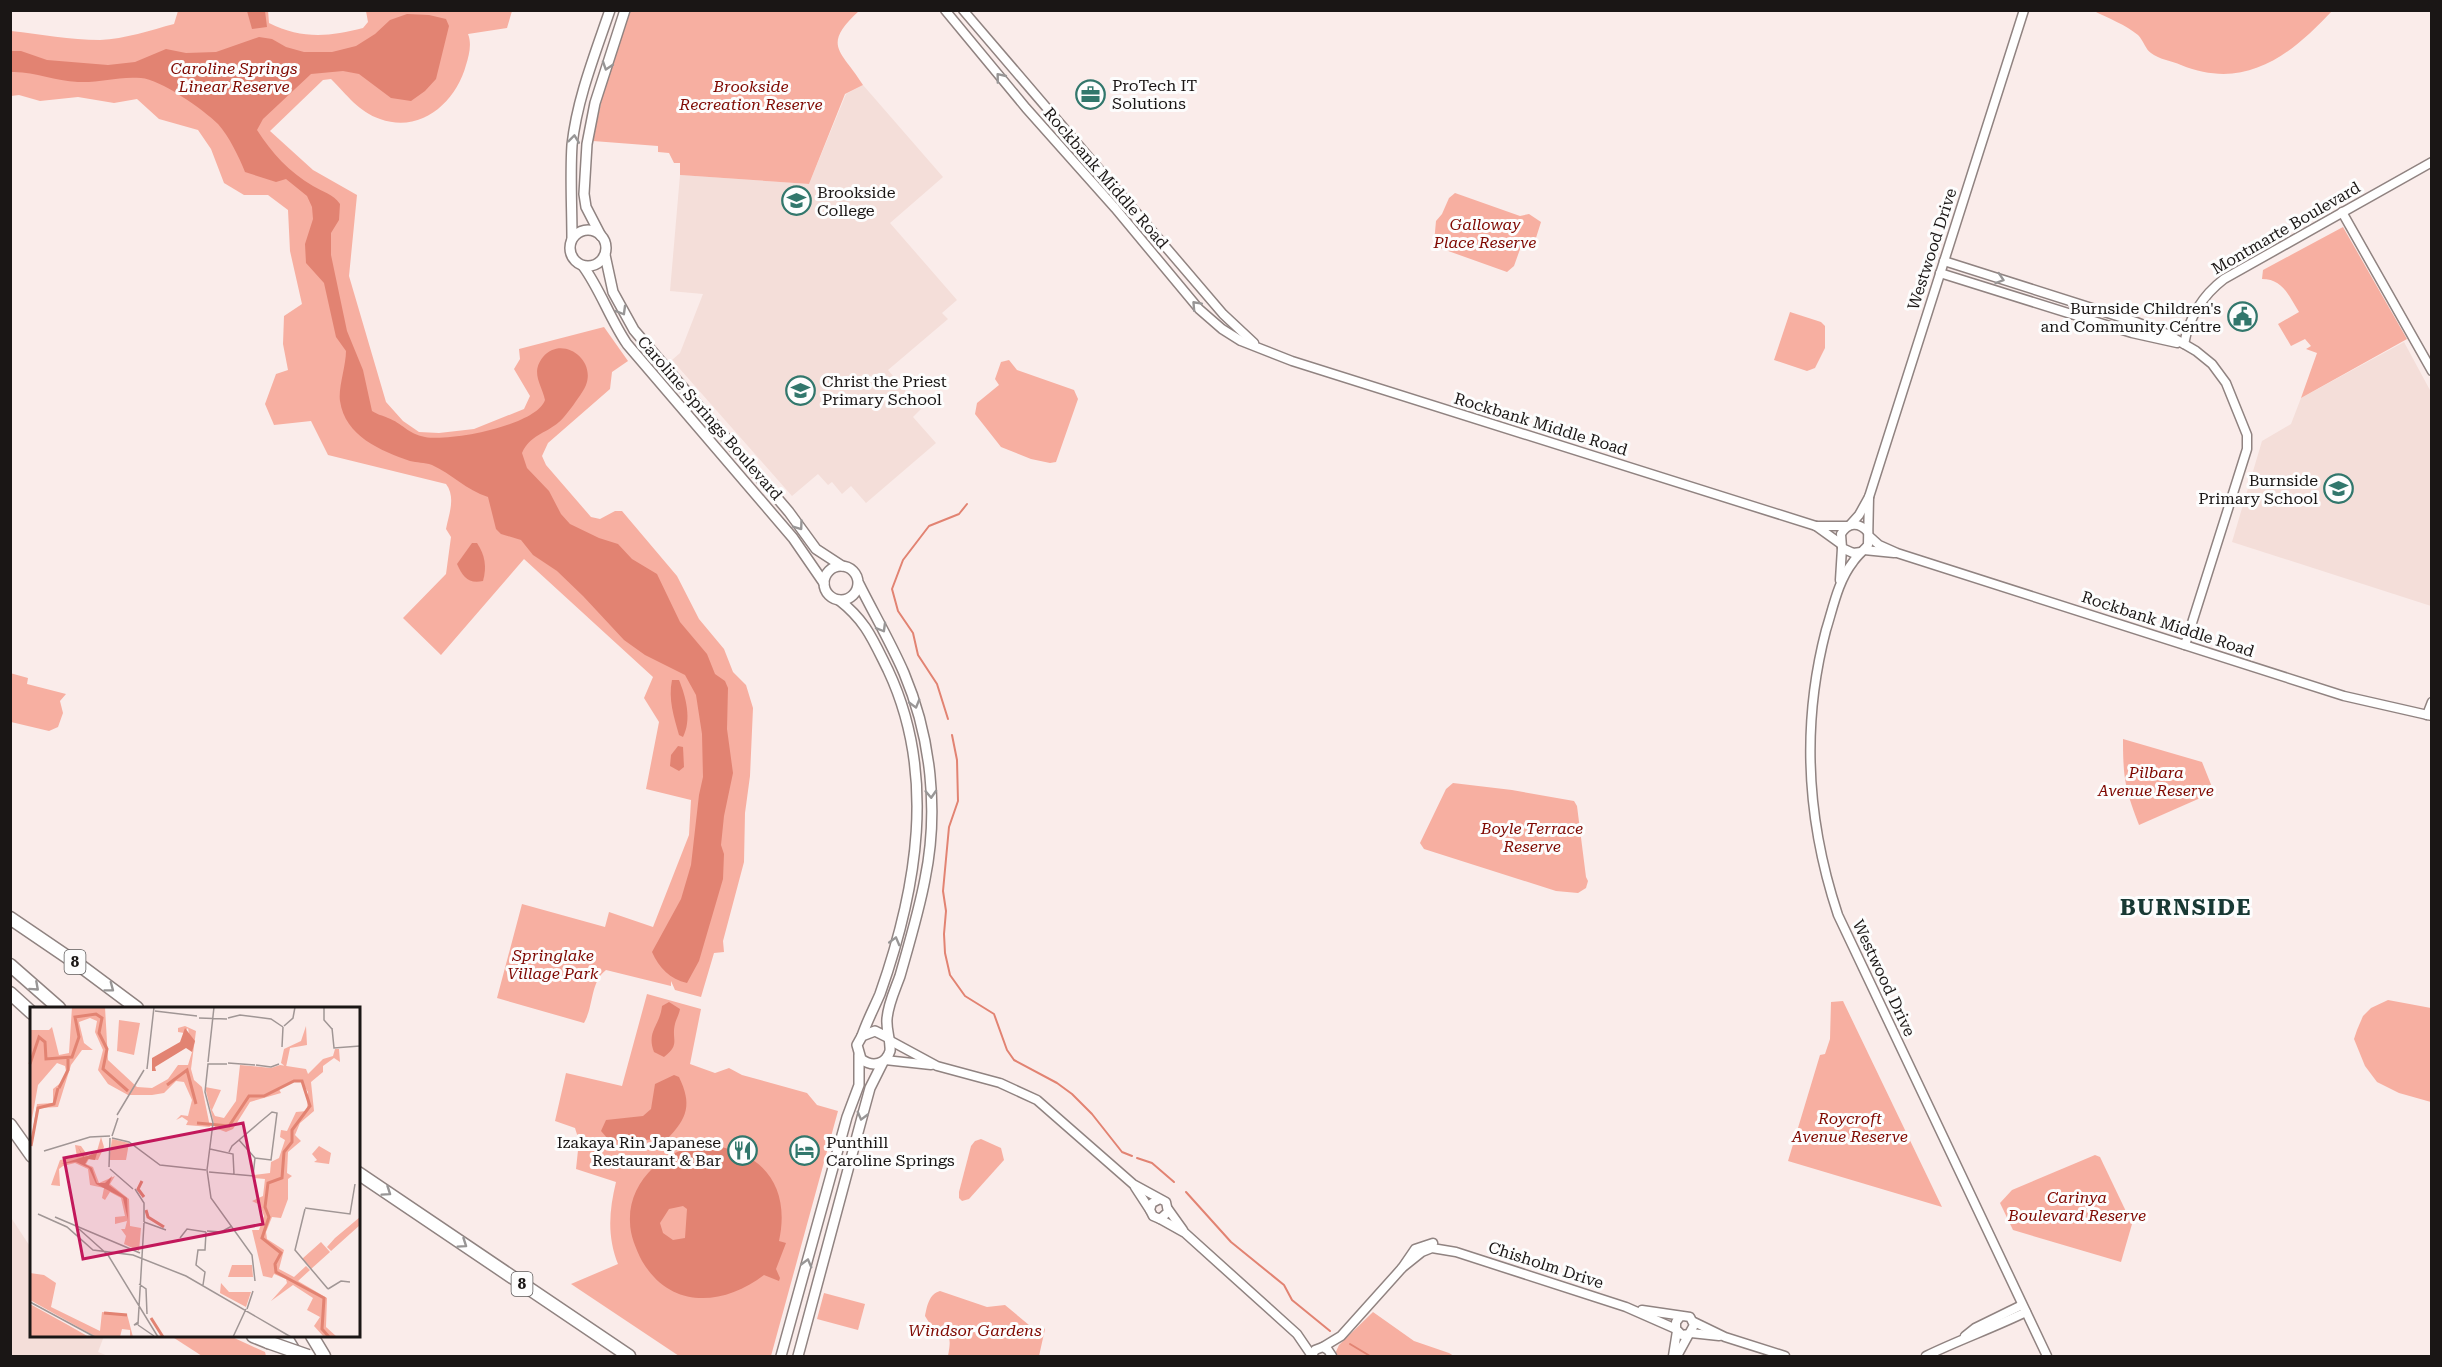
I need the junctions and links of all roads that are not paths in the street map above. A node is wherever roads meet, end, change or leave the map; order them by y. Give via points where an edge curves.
1 (610, 10) edge
2 (624, 10) edge
3 (945, 10) edge
4 (963, 10) edge
5 (2024, 10) edge
6 (1041, 102) junction
7 (1026, 108) junction
8 (1033, 116) junction
9 (2432, 162) edge
10 (2342, 212) junction
11 (601, 236) junction
12 (572, 239) junction
13 (605, 255) junction
14 (1944, 261) junction
15 (582, 266) junction
16 (1940, 273) junction
17 (2184, 344) junction
18 (1259, 348) junction
19 (2432, 371) edge
20 (1869, 496) junction
21 (1816, 526) junction
22 (1849, 526) junction
23 (1869, 534) junction
24 (1841, 546) junction
25 (1862, 551) junction
26 (1897, 554) junction
27 (842, 566) junction
28 (824, 583) junction
29 (859, 584) junction
30 (1840, 586) junction
31 (839, 600) junction
32 (2185, 645) junction
33 (2432, 702) edge
34 (2429, 716) edge
35 (923, 733) junction
36 (910, 737) junction
37 (10, 918) edge
38 (10, 965) edge
39 (10, 993) edge
40 (58, 1007) edge
41 (136, 1007) edge
42 (30, 1011) edge
43 (862, 1036) junction
44 (888, 1038) junction
45 (859, 1055) junction
46 (884, 1061) junction
47 (937, 1066) junction
48 (10, 1125) edge
49 (30, 1153) edge
50 (360, 1174) edge
51 (1133, 1184) junction
52 (825, 1198) junction
53 (1158, 1200) junction
54 (838, 1202) junction
55 (1168, 1209) junction
56 (1150, 1210) junction
57 (1160, 1218) junction
58 (1185, 1233) junction
59 (1626, 1307) junction
60 (2024, 1309) junction
61 (1680, 1317) junction
62 (792, 1320) junction
63 (1694, 1322) junction
64 (805, 1324) junction
65 (1676, 1330) junction
66 (1297, 1334) junction
67 (1690, 1334) junction
68 (1341, 1336) junction
69 (257, 1337) edge
70 (286, 1337) edge
71 (313, 1337) edge
72 (1725, 1337) junction
73 (1322, 1348) junction
74 (297, 1356) edge
75 (308, 1356) edge
76 (324, 1356) edge
77 (629, 1356) edge
78 (781, 1356) edge
79 (798, 1356) edge
80 (1312, 1356) edge
81 (1332, 1356) edge
82 (1675, 1356) edge
83 (1785, 1356) edge
84 (1926, 1356) edge
85 (2048, 1356) edge

12 -> 1 main road via 574,130
2 -> 11 main road via 594,103 588,137 585,200
7 -> 3 street, Rockbank Middle Road
4 - 6 street, Rockbank Middle Road
5 - 14 street, Westwood Drive
6 - 7 street
6 - 8 street
6 - 18 street, Rockbank Middle Road via 1223,314
7 - 8 street, Rockbank Middle Road
18 -> 8 street, Rockbank Middle Road via 1222,329 1199,309
9 - 10 street, Montmarte Boulevard
10 - 17 street, Montmarte Boulevard via 2217,284 2197,308
10 - 19 street
11 - 12 main road via 586,230
11 - 13 main road
12 - 15 main road via 571,256
13 - 15 main road via 593,266
13 -> 27 main road, Caroline Springs Boulevard via 617,302 634,330 816,549
14 - 16 street, Westwood Drive
14 -> 17 street via 2136,322
15 - 28 main road, Caroline Springs Boulevard via 627,344 793,538
16 - 17 street via 2139,336
16 - 20 street, Westwood Drive
17 - 32 street via 2223,377 2248,441
18 - 21 street, Rockbank Middle Road
20 - 22 street, Westwood Drive
20 - 23 street, Westwood Drive
21 - 22 street, Rockbank Middle Road
21 - 24 street, Rockbank Middle Road
22 - 23 street via 1861,526
22 - 24 street via 1841,534
23 - 25 street via 1868,545
23 - 26 street, Rockbank Middle Road
24 - 25 street via 1853,553
24 - 30 street, Westwood Drive
25 - 26 street, Rockbank Middle Road
25 - 30 street, Westwood Drive
26 - 32 street, Rockbank Middle Road
27 - 28 main road via 829,571
27 - 29 main road via 854,571
28 - 31 main road via 829,595
29 - 31 main road via 853,596
29 -> 35 main road via 904,673
30 - 60 street, Westwood Drive via 1817,668 1809,737 1813,808 1826,877 1838,915
31 - 36 main road via 861,618 869,633 891,679
32 - 34 street, Rockbank Middle Road via 2344,696
33 - 34 street
35 - 36 main road
35 -> 44 main road via 932,797 928,862 888,1011
43 -> 36 main road via 883,983 915,856 917,789
37 -> 41 highway, 8
38 -> 40 highway
39 - 42 highway
43 - 44 main road via 874,1031
43 - 45 main road via 857,1045
44 - 46 main road via 890,1050
44 - 47 street
45 - 46 main road via 869,1064
45 - 52 main road via 858,1085
46 - 47 street
46 -> 54 main road via 870,1088
47 - 51 street via 1000,1083 1037,1100
48 - 49 highway
50 -> 77 highway, 8
51 - 53 street
51 - 56 street
52 - 54 main road
62 -> 52 main road
53 - 55 street via 1166,1202
53 - 56 street
54 - 64 main road
55 - 57 street via 1166,1216
55 - 58 street
56 - 57 street
57 - 58 street
58 - 66 street
59 - 61 street, Chisholm Drive
59 - 65 street, Chisholm Drive
59 - 68 street, Chisholm Drive via 1456,1252 1428,1249 1402,1268
60 - 84 street via 1979,1334
60 - 85 street, Westwood Drive
61 - 63 street
61 - 65 street
62 - 64 main road
62 - 78 main road
63 - 67 street
63 - 72 street
64 - 79 main road
65 - 67 street via 1682,1335
65 - 82 street
66 - 73 street
66 - 80 street
67 - 72 street
67 - 82 street
68 - 73 street, Chisholm Drive
68 - 81 street, Chisholm Drive
69 - 75 highway, bridge
70 - 74 highway
71 - 76 highway
72 - 83 street
73 - 80 street, Chisholm Drive
73 - 81 street

